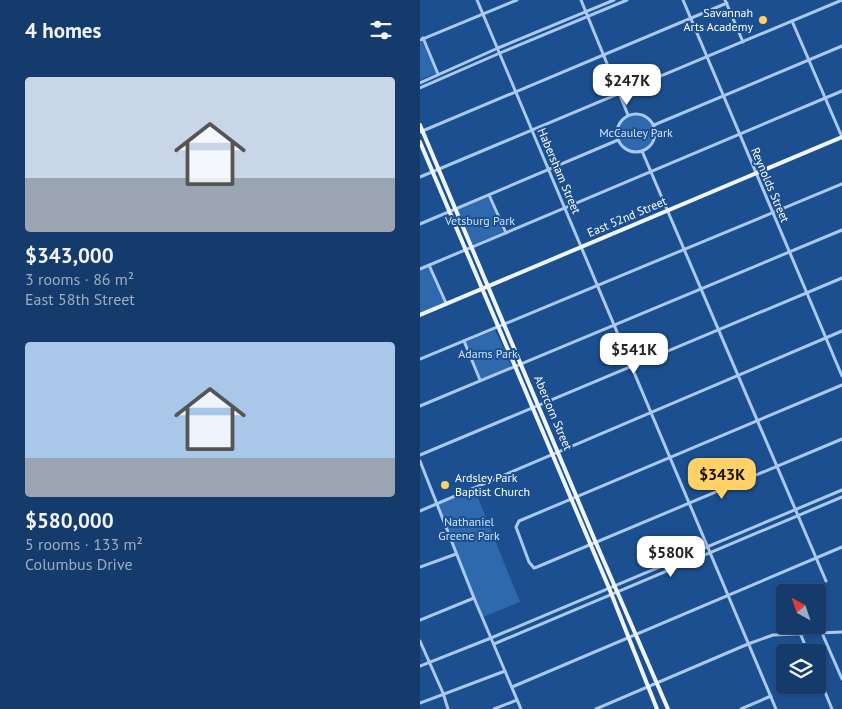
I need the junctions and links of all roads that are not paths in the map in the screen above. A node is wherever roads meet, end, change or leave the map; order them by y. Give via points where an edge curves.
1 (477, 0) edge
2 (517, 0) edge
3 (581, 0) edge
4 (614, 0) edge
5 (627, 0) edge
6 (683, 0) edge
7 (842, 0) edge
8 (726, 1) edge
9 (586, 11) junction
10 (483, 14) junction
11 (587, 16) junction
12 (690, 18) junction
13 (792, 21) junction
14 (422, 39) edge
15 (743, 42) junction
16 (842, 46) edge
17 (498, 48) junction
18 (500, 53) junction
19 (604, 54) junction
20 (707, 58) junction
21 (809, 60) junction
22 (438, 74) junction
23 (420, 83) edge
24 (420, 88) edge
25 (842, 91) edge
26 (516, 92) junction
27 (620, 94) junction
28 (723, 96) junction
29 (825, 98) junction
30 (628, 115) junction
31 (420, 125) edge
32 (654, 125) junction
33 (532, 130) junction
34 (421, 132) edge
35 (740, 135) junction
36 (842, 137) edge
37 (618, 140) junction
38 (420, 142) edge
39 (642, 151) junction
40 (549, 169) junction
41 (439, 170) junction
42 (433, 172) junction
43 (651, 172) junction
44 (756, 174) junction
45 (420, 177) edge
46 (842, 184) edge
47 (489, 195) junction
48 (565, 208) junction
49 (455, 209) junction
50 (668, 211) junction
51 (449, 212) junction
52 (772, 212) junction
53 (420, 224) edge
54 (842, 230) edge
55 (506, 233) junction
56 (581, 247) junction
57 (472, 248) junction
58 (684, 249) junction
59 (466, 250) junction
60 (789, 251) junction
61 (429, 265) junction
62 (420, 269) edge
63 (842, 278) edge
64 (597, 285) junction
65 (488, 286) junction
66 (701, 288) junction
67 (482, 289) junction
68 (806, 292) junction
69 (446, 303) junction
70 (420, 315) edge
71 (505, 324) junction
72 (614, 324) junction
73 (499, 327) junction
74 (719, 330) junction
75 (842, 331) edge
76 (826, 338) junction
77 (464, 341) junction
78 (420, 359) edge
79 (520, 364) junction
80 (515, 366) junction
81 (632, 366) junction
82 (738, 376) junction
83 (842, 376) edge
84 (480, 380) junction
85 (842, 385) edge
86 (538, 404) junction
87 (420, 406) edge
88 (532, 407) junction
89 (651, 413) junction
90 (758, 421) junction
91 (842, 439) edge
92 (558, 451) junction
93 (552, 453) junction
94 (420, 455) edge
95 (670, 458) junction
96 (420, 460) edge
97 (777, 466) junction
98 (842, 490) edge
99 (577, 497) junction
100 (842, 497) edge
101 (571, 499) junction
102 (436, 504) junction
103 (689, 504) junction
104 (796, 510) junction
105 (420, 511) edge
106 (798, 515) junction
107 (596, 543) junction
108 (590, 546) junction
109 (707, 547) junction
110 (842, 547) edge
111 (710, 552) junction
112 (456, 554) junction
113 (816, 558) junction
114 (420, 567) edge
115 (826, 581) dead end
116 (615, 586) junction
117 (609, 588) junction
118 (618, 591) junction
119 (611, 594) junction
120 (728, 595) junction
121 (474, 598) junction
122 (420, 620) edge
123 (842, 632) edge
124 (826, 633) edge
125 (636, 634) junction
126 (800, 634) joint
127 (822, 634) edge
128 (628, 637) junction
129 (491, 638) junction
130 (420, 641) edge
131 (494, 644) junction
132 (748, 644) junction
133 (804, 644) edge
134 (429, 662) junction
135 (420, 666) edge
136 (505, 671) junction
137 (842, 679) edge
138 (657, 683) junction
139 (512, 687) junction
140 (648, 687) junction
141 (443, 693) junction
142 (826, 694) edge
143 (770, 696) junction
144 (517, 700) junction
145 (420, 703) edge
146 (448, 709) edge
147 (494, 709) edge
148 (521, 709) edge
149 (596, 709) edge
150 (658, 709) edge
151 (668, 709) edge
152 (741, 709) edge
153 (776, 709) edge
154 (832, 709) edge

1 - 10 street, Habersham Street
2 - 10 street
3 - 9 street
4 - 9 street
5 - 11 street
6 - 12 street, Reynolds Street
7 - 13 street
8 - 12 street
8 - 15 street
9 - 11 street
9 - 17 street
10 - 14 street
10 - 17 street, Habersham Street
11 - 18 street
11 - 19 street
12 - 19 street
12 - 20 street, Reynolds Street
13 - 15 street
13 - 21 street
14 - 22 street
15 - 20 street
16 - 21 street
17 - 18 street, Habersham Street
17 - 22 street
18 - 24 street
18 - 26 street, Habersham Street
19 - 26 street
19 - 27 street
20 - 27 street
20 - 28 street, Reynolds Street
21 - 28 street
21 - 29 street
22 - 23 street
25 - 29 street
26 - 33 street, Habersham Street
26 - 34 street
27 - 30 street
27 - 33 street
28 - 32 street
28 - 35 street, Reynolds Street
29 - 35 street
29 - 36 street
30 - 32 street via 642,114
30 - 37 street via 618,125
31 - 34 main road, Abercorn Street
32 - 39 street via 653,141
33 - 40 street, Habersham Street
33 - 41 street
34 - 41 main road, Abercorn Street
35 - 43 street
35 - 44 street, Reynolds Street
36 - 44 main road, East 52nd Street
37 - 39 street via 627,150
37 - 40 street
38 - 42 main road, Abercorn Street
39 - 43 street
40 - 47 street
40 - 48 street, Habersham Street
41 - 42 street
41 - 49 main road, Abercorn Street
42 - 45 street
42 - 51 main road, Abercorn Street
43 - 48 street
43 - 50 street
44 - 50 main road, East 52nd Street
44 - 52 street, Reynolds Street
46 - 52 street
47 - 49 street
47 - 55 street
48 - 55 street
48 - 56 street, Habersham Street
49 - 51 street
49 - 57 main road, Abercorn Street
50 - 56 main road, East 52nd Street
50 - 58 street
51 - 53 street
51 - 59 main road, Abercorn Street
52 - 58 street
52 - 60 street, Reynolds Street
54 - 60 street
55 - 57 street
56 - 64 street, Habersham Street
56 - 65 main road, East 52nd Street
57 - 59 street
57 - 65 main road, Abercorn Street
58 - 64 street
58 - 66 street
59 - 61 street
59 - 67 main road, Abercorn Street
60 - 66 street
60 - 68 street, Reynolds Street
61 - 62 street
61 - 69 street
63 - 68 street
64 - 71 street
64 - 72 street, Habersham Street
65 - 67 main road, East 52nd Street
65 - 71 main road, Abercorn Street
66 - 72 street
66 - 74 street
67 - 69 main road, East 52nd Street
67 - 73 main road, Abercorn Street
68 - 74 street
68 - 76 street, Reynolds Street
69 - 70 main road, East 52nd Street
71 - 73 street
71 - 79 main road, Abercorn Street
72 - 79 street
72 - 81 street, Habersham Street
73 - 77 street
73 - 80 main road, Abercorn Street
74 - 81 street
74 - 82 street
75 - 76 street
76 - 82 street
76 - 83 street, Reynolds Street
77 - 78 street
77 - 84 street
79 - 80 street
79 - 86 main road, Abercorn Street
80 - 84 street
80 - 88 main road, Abercorn Street
81 - 86 street
81 - 89 street, Habersham Street
82 - 89 street
82 - 90 street
84 - 87 street
85 - 90 street
86 - 88 street
86 - 92 main road, Abercorn Street
88 - 93 main road, Abercorn Street
88 - 94 street
89 - 92 street
89 - 95 street, Habersham Street
90 - 95 street
90 - 97 street
91 - 97 street
92 - 93 street
92 - 99 main road, Abercorn Street
93 - 101 main road, Abercorn Street
93 - 102 street
95 - 99 street
95 - 103 street, Habersham Street
96 - 102 street
97 - 103 street
97 - 104 street
98 - 104 street
99 - 101 street
99 - 107 main road, Abercorn Street
100 - 106 street
101 - 108 main road, Abercorn Street
101 - 108 street via 519,521 516,527 518,536 534,568
102 - 105 street
102 - 112 street
103 - 107 street
103 - 109 street, Habersham Street
104 - 106 street
104 - 109 street
106 - 111 street
106 - 113 street
107 - 108 street
107 - 116 main road, Abercorn Street
108 - 117 main road, Abercorn Street
109 - 111 street, Habersham Street
109 - 116 street
110 - 113 street
111 - 118 street
111 - 120 street, Habersham Street
112 - 114 street
112 - 121 street
113 - 115 street
113 - 120 street
116 - 117 street
116 - 118 main road, Abercorn Street
117 - 119 main road, Abercorn Street
117 - 129 street
118 - 119 street
118 - 125 main road, Abercorn Street
119 - 128 main road, Abercorn Street
119 - 131 street
120 - 125 street
120 - 132 street, Habersham Street
121 - 122 street
121 - 129 street
123 - 124 street
125 - 128 street
125 - 138 main road, Abercorn Street
126 - 132 street via 773,635
126 - 133 street
127 - 137 street
128 - 139 street
128 - 140 main road, Abercorn Street
129 - 131 street
129 - 134 street
130 - 134 street
131 - 136 street
132 - 138 street
132 - 143 street, Habersham Street
134 - 135 street
134 - 141 street
136 - 139 street
136 - 141 street
138 - 140 street
138 - 151 main road, Abercorn Street
139 - 144 street
140 - 149 street
140 - 150 main road, Abercorn Street
141 - 145 street
141 - 146 street
142 - 154 street
143 - 152 street
143 - 153 street, Habersham Street
144 - 147 street
144 - 148 street

